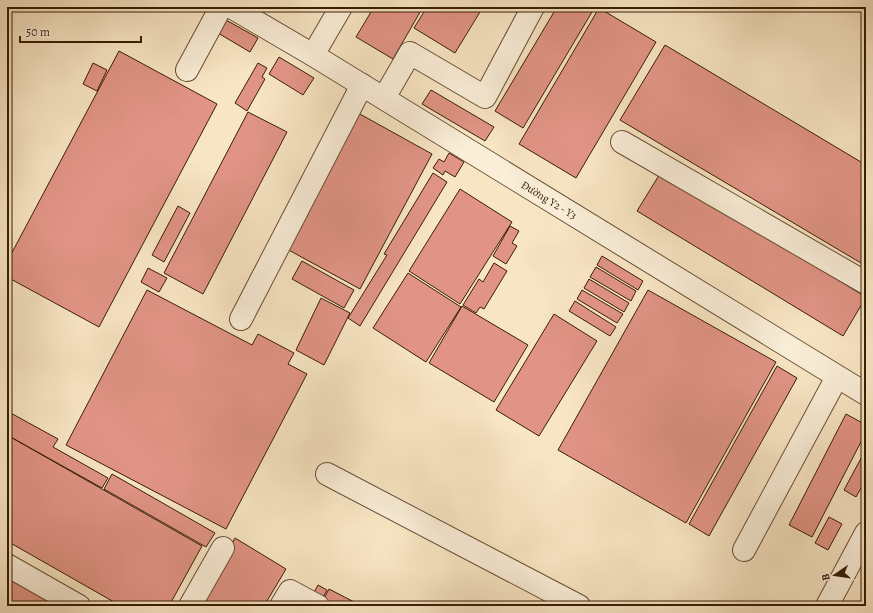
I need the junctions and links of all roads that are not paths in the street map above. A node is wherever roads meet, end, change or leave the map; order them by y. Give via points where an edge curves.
1 (221, 7) edge
2 (231, 7) edge
3 (341, 7) edge
4 (533, 7) edge
5 (313, 55) junction
6 (187, 70) dead end
7 (362, 85) junction
8 (384, 98) junction
9 (622, 142) dead end
10 (866, 283) edge
11 (241, 319) dead end
12 (837, 377) junction
13 (866, 394) edge
14 (327, 474) dead end
15 (866, 533) edge
16 (223, 548) dead end
17 (744, 550) dead end
18 (7, 565) edge
19 (79, 606) edge
20 (190, 606) edge
21 (281, 606) edge
22 (318, 606) edge
23 (579, 606) edge
24 (827, 606) edge

1 - 6 street
2 - 5 street, Đường Y2 - Y3
3 - 5 street
4 - 8 street via 485,97 410,53
5 - 7 street, Đường Y2 - Y3
7 - 8 street, Đường Y2 - Y3
7 - 11 street
8 - 12 street, Đường Y2 - Y3
9 - 10 street
12 - 13 street, Đường Y2 - Y3
12 - 17 street
14 - 23 street
15 - 24 street
16 - 20 street
18 - 19 street
21 - 22 street via 290,591

